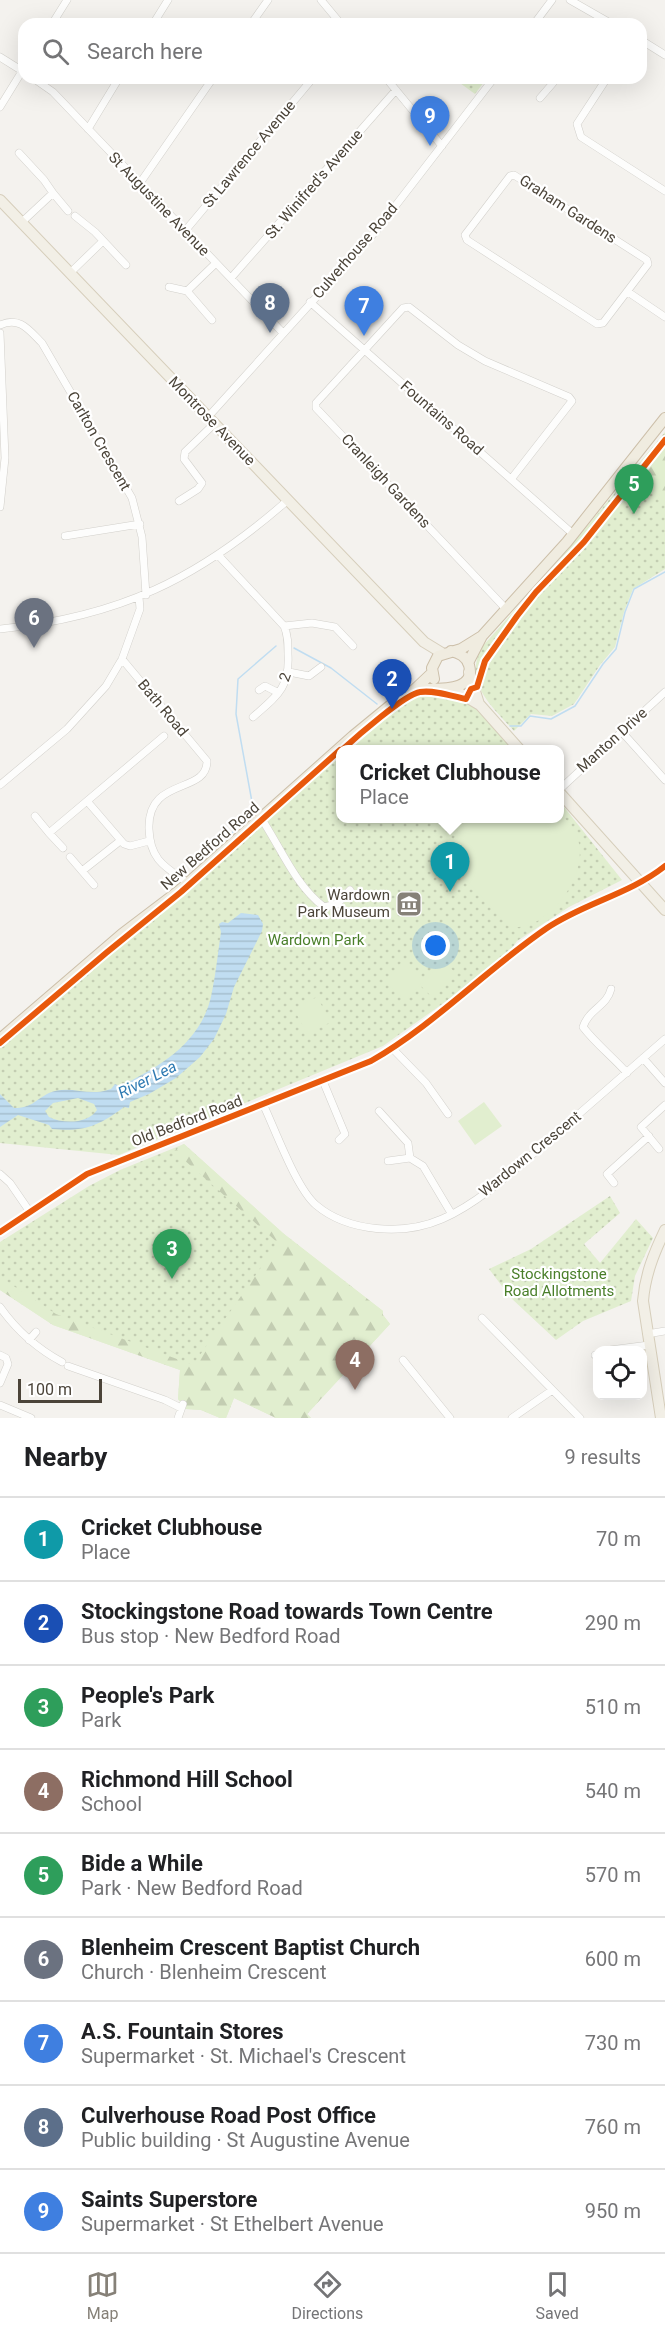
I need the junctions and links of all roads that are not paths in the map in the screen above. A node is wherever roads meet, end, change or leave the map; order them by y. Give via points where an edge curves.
1 (66, 0) edge
2 (168, 0) edge
3 (268, 0) edge
4 (321, 0) edge
5 (552, 0) edge
6 (570, 0) edge
7 (55, 18) edge
8 (157, 18) edge
9 (255, 18) edge
10 (336, 18) edge
11 (538, 18) edge
12 (602, 18) edge
13 (647, 44) edge
14 (665, 55) edge
15 (0, 57) edge
16 (18, 67) edge
17 (18, 78) edge
18 (42, 84) edge
19 (115, 84) edge
20 (209, 84) edge
21 (308, 84) edge
22 (391, 84) edge
23 (489, 84) edge
24 (552, 84) edge
25 (603, 84) edge
26 (396, 90) junction
27 (540, 98) dead end
28 (0, 107) edge
29 (88, 129) junction
30 (442, 146) junction
31 (19, 153) dead end
32 (140, 183) junction
33 (665, 191) edge
34 (53, 193) junction
35 (0, 200) edge
36 (68, 211) dead end
37 (75, 216) dead end
38 (22, 222) junction
39 (185, 231) junction
40 (103, 241) junction
41 (216, 263) junction
42 (126, 265) dead end
43 (70, 273) junction
44 (231, 278) junction
45 (169, 287) dead end
46 (187, 291) junction
47 (628, 292) junction
48 (310, 302) junction
49 (665, 317) edge
50 (212, 320) dead end
51 (0, 326) edge
52 (0, 333) edge
53 (283, 333) junction
54 (364, 350) junction
55 (665, 418) edge
56 (211, 420) junction
57 (512, 478) junction
58 (288, 500) junction
59 (179, 501) dead end
60 (0, 507) edge
61 (140, 524) junction
62 (573, 534) junction
63 (65, 536) dead end
64 (218, 555) junction
65 (143, 596) junction
66 (507, 610) junction
67 (284, 626) junction
68 (0, 629) edge
69 (482, 636) junction
70 (424, 642) junction
71 (353, 646) dead end
72 (446, 652) junction
73 (122, 659) junction
74 (469, 667) junction
75 (321, 668) dead end
76 (432, 668) junction
77 (289, 672) junction
78 (448, 688) junction
79 (259, 690) dead end
80 (414, 690) junction
81 (277, 692) junction
82 (665, 692) edge
83 (480, 705) junction
84 (253, 717) dead end
85 (622, 732) junction
86 (164, 736) dead end
87 (343, 745) edge
88 (516, 745) edge
89 (336, 751) edge
90 (665, 780) edge
91 (0, 784) edge
92 (564, 785) edge
93 (564, 798) edge
94 (87, 801) junction
95 (35, 816) dead end
96 (261, 818) junction
97 (49, 833) junction
98 (120, 841) junction
99 (149, 841) junction
100 (63, 848) dead end
101 (70, 857) dead end
102 (665, 866) edge
103 (82, 871) junction
104 (188, 883) junction
105 (640, 883) junction
106 (94, 885) dead end
107 (350, 890) dead end
108 (665, 910) edge
109 (611, 989) dead end
110 (665, 1039) edge
111 (0, 1040) edge
112 (392, 1048) junction
113 (644, 1058) junction
114 (627, 1073) junction
115 (323, 1081) junction
116 (665, 1083) edge
117 (263, 1104) junction
118 (665, 1105) edge
119 (379, 1111) dead end
120 (448, 1114) dead end
121 (649, 1136) junction
122 (339, 1140) dead end
123 (659, 1149) dead end
124 (410, 1158) junction
125 (388, 1161) dead end
126 (0, 1174) edge
127 (614, 1183) dead end
128 (30, 1212) junction
129 (451, 1213) junction
130 (665, 1230) edge
131 (0, 1232) edge
132 (0, 1307) edge
133 (482, 1318) dead end
134 (665, 1331) edge
135 (36, 1332) dead end
136 (29, 1340) junction
137 (648, 1340) junction
138 (625, 1346) edge
139 (0, 1355) edge
140 (402, 1360) dead end
141 (0, 1383) edge
142 (551, 1390) junction
143 (0, 1406) edge
144 (31, 1418) edge
145 (178, 1418) edge
146 (450, 1418) edge
147 (512, 1418) edge
148 (580, 1418) edge
149 (661, 1418) edge

1 - 7 street
2 - 8 street
3 - 9 street
4 - 10 street
5 - 11 street
6 - 12 street
13 - 14 street
15 - 16 street
17 - 28 street
18 - 29 street, St Augustine Avenue
19 - 29 street
20 - 32 street
21 - 39 street, St Lawrence Avenue
22 - 26 street
23 - 30 street, Culverhouse Road
24 - 27 street
25 - 33 street via 578,124 581,137
26 - 30 street
26 - 44 street, St. Winifred's Avenue
29 - 32 street, St Augustine Avenue
30 - 48 street, Culverhouse Road via 376,231
31 - 34 street
32 - 39 street, St Augustine Avenue
34 - 36 street
34 - 38 street
35 - 38 main road, Montrose Avenue
37 - 40 street
38 - 43 main road, Montrose Avenue
39 - 41 street, St Augustine Avenue
40 - 42 street
40 - 43 street
41 - 44 street, St Augustine Avenue
41 - 46 street
43 - 56 main road, Montrose Avenue
44 - 53 street, St Augustine Avenue
45 - 46 street
46 - 50 street
47 - 47 street, Graham Gardens via 603,323 597,324 467,240 465,235 514,175 647,260
47 - 49 street
48 - 53 street, Culverhouse Road
48 - 54 street, Fountains Road
51 - 61 street, Carlton Crescent via 16,322 42,343 123,480
52 - 60 street via 5,458
53 - 56 street, Culverhouse Road
54 - 57 street, Fountains Road
54 - 57 street via 403,308 409,307 485,361 569,397 570,406
54 - 66 street, Cranleigh Gardens via 316,403 316,408
55 - 62 highway
56 - 58 main road, Montrose Avenue
56 - 59 street, Culverhouse Road via 185,452 184,459 202,483
57 - 62 street, Fountains Road
58 - 64 street
58 - 70 main road, Montrose Avenue
61 - 63 street
61 - 65 street, Carlton Crescent
62 - 66 highway
64 - 65 street
64 - 67 street
65 - 68 street via 58,622
65 - 73 street, Carlton Crescent
66 - 69 highway
67 - 71 street via 312,623 335,627
67 - 77 street, 2
69 - 72 highway via 461,649
69 - 74 highway
70 - 72 main road, Montrose Avenue
70 - 76 main road, Montrose Avenue
72 - 74 highway via 461,654
72 - 76 highway
73 - 91 street, Carlton Crescent via 106,687 77,719
73 - 99 street, Bath Road via 207,761 198,780 176,787 155,803 150,812
74 - 78 highway via 464,683
74 - 83 main road
75 - 77 street via 309,676
76 - 78 highway via 437,684
76 - 80 highway, New Bedford Road
77 - 81 street, 2 via 288,686
78 - 80 highway, New Bedford Road
78 - 83 main road
79 - 81 street via 265,686
80 - 87 highway, New Bedford Road
81 - 84 street, 2
82 - 85 street, Manton Drive
83 - 88 main road
85 - 90 street
85 - 92 street, Manton Drive
86 - 94 street
89 - 96 highway, New Bedford Road
93 - 105 main road
94 - 97 street
94 - 98 street
95 - 97 street
96 - 104 highway, New Bedford Road
96 - 107 street via 295,876 314,899 324,907 332,907
97 - 100 street
98 - 99 street via 130,846
98 - 103 street
99 - 104 street via 160,864
101 - 103 street
102 - 105 street
103 - 106 street
104 - 111 highway, New Bedford Road
105 - 108 main road
105 - 112 street, Old Bedford Road via 549,926
109 - 114 street via 609,997 586,1017 583,1028
110 - 113 street, Wardown Crescent
112 - 115 street, Old Bedford Road
112 - 120 street via 426,1083
113 - 114 street, Wardown Crescent
113 - 116 street
114 - 129 street, Wardown Crescent via 496,1185
115 - 117 street, Old Bedford Road
115 - 122 street via 345,1134
117 - 128 street, Old Bedford Road via 87,1174
117 - 129 street, Wardown Crescent via 300,1186 315,1204 339,1219 397,1229 422,1225
118 - 121 street via 641,1127
119 - 124 street via 408,1143
121 - 123 street
121 - 127 street via 607,1174
124 - 125 street
124 - 129 street via 423,1166
126 - 128 street
128 - 131 street, Old Bedford Road
130 - 137 main road via 644,1284
132 - 136 street
133 - 142 street
134 - 137 street
135 - 136 street
136 - 145 street via 65,1364 182,1406
137 - 138 street
137 - 149 main road
139 - 141 street via 8,1364
140 - 146 street
142 - 147 street
142 - 148 street
143 - 144 street

